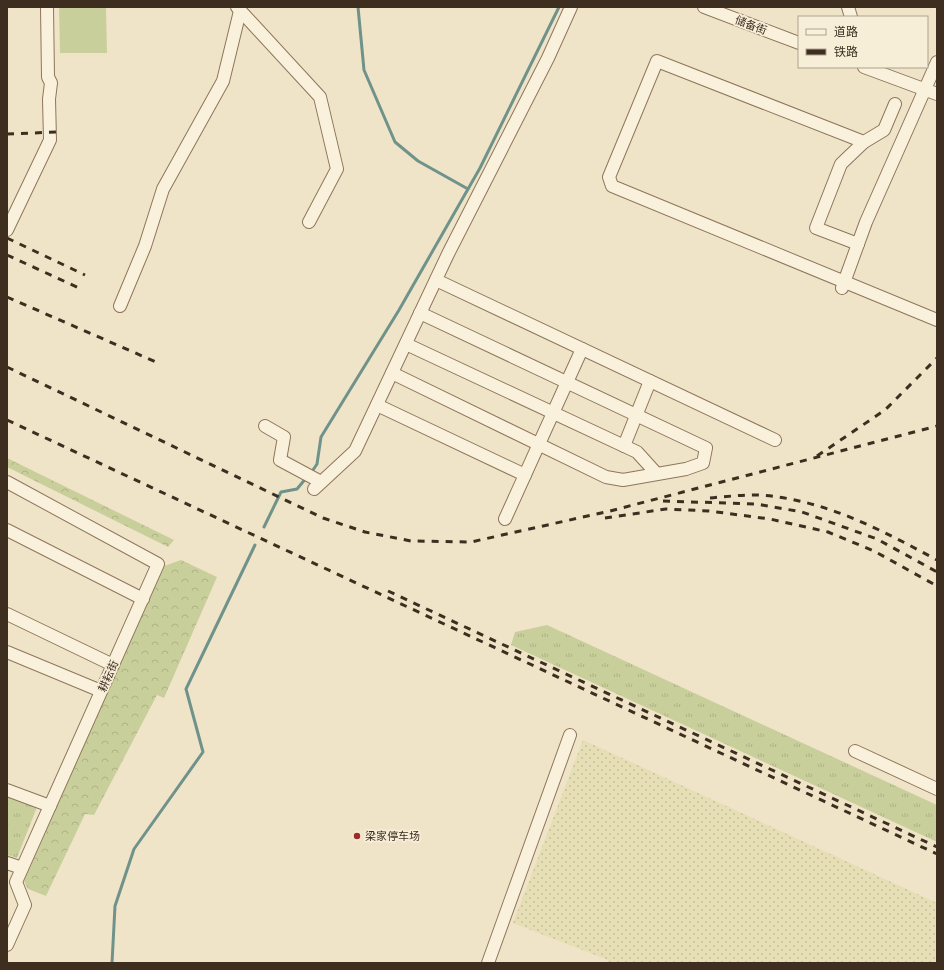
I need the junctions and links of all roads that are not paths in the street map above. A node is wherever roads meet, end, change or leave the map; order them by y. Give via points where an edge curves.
1 (47, 7) edge
2 (571, 7) edge
3 (705, 7) edge
4 (238, 9) edge
5 (798, 42) edge
6 (937, 62) edge
7 (867, 68) edge
8 (925, 90) junction
9 (937, 94) edge
10 (895, 104) dead end
11 (864, 142) junction
12 (309, 222) dead end
13 (7, 230) edge
14 (858, 244) junction
15 (436, 280) junction
16 (843, 285) junction
17 (120, 306) dead end
18 (420, 313) junction
19 (937, 320) edge
20 (406, 344) junction
21 (582, 349) junction
22 (392, 373) junction
23 (650, 381) junction
24 (566, 384) junction
25 (377, 405) junction
26 (553, 413) junction
27 (636, 416) junction
28 (265, 426) dead end
29 (775, 440) dead end
30 (539, 444) junction
31 (624, 446) junction
32 (656, 473) junction
33 (525, 475) junction
34 (7, 482) edge
35 (505, 520) dead end
36 (7, 530) edge
37 (143, 599) junction
38 (7, 614) edge
39 (7, 652) edge
40 (113, 665) junction
41 (101, 691) junction
42 (570, 735) dead end
43 (855, 751) dead end
44 (937, 789) edge
45 (7, 790) edge
46 (50, 806) junction
47 (7, 863) edge
48 (22, 868) junction
49 (11, 881) edge
50 (12, 921) edge
51 (7, 945) edge
52 (488, 963) edge

1 - 13 street via 48,77 51,84 50,140
2 - 15 street
3 - 5 street, 储备街
4 - 12 street via 320,97 337,169
4 - 17 street via 223,81 163,189 145,246
6 - 8 street
7 - 8 street
8 - 9 street
8 - 14 street
10 - 11 street via 884,130
11 - 14 street via 841,164 816,228
11 - 16 street via 658,61 609,177 612,186
14 - 16 street
15 - 18 street
15 - 21 street
16 - 19 street
18 - 20 street
18 - 24 street
20 - 22 street
20 - 26 street
21 - 23 street
21 - 24 street
22 - 25 street
22 - 30 street
23 - 27 street
23 - 29 street
24 - 26 street
24 - 27 street
25 - 28 street via 355,451 317,483 280,460 284,437
25 - 33 street
26 - 30 street
26 - 31 street
27 - 31 street
27 - 32 street via 706,448 703,463 686,469
30 - 32 street via 606,477 623,480
30 - 33 street
31 - 32 street via 637,452
33 - 35 street
34 - 37 street, 耕耘街 via 158,564
36 - 37 street
37 - 40 street, 耕耘街
38 - 40 street
39 - 41 street
40 - 41 street, 耕耘街
41 - 46 street, 耕耘街
42 - 52 street
43 - 44 street
45 - 46 street
46 - 48 street, 耕耘街
47 - 48 street
48 - 49 street, 耕耘街
49 - 50 street, 耕耘街 via 25,905
50 - 51 street, 耕耘街

